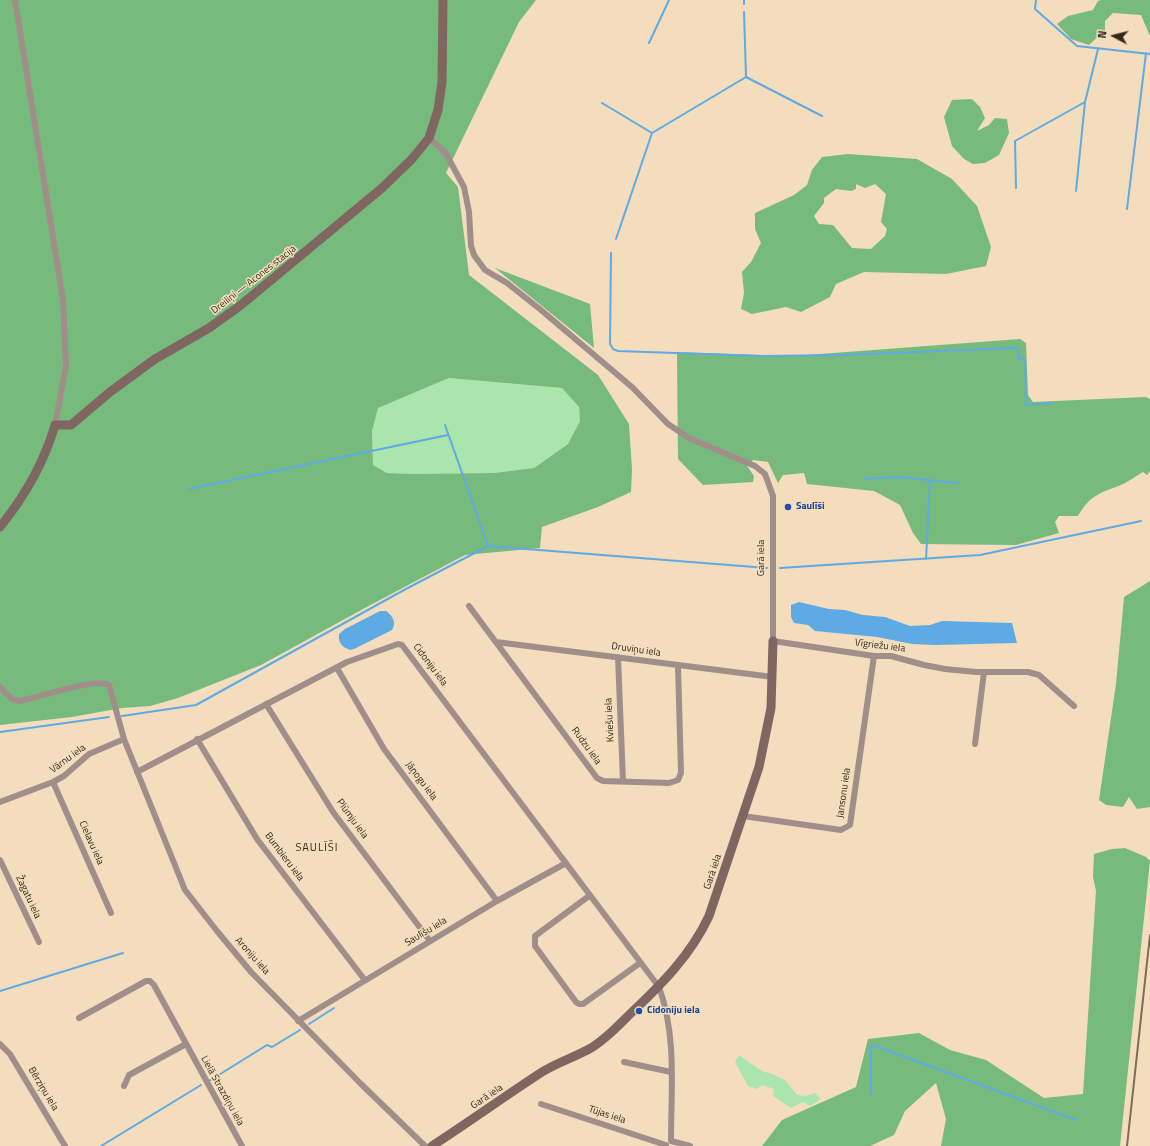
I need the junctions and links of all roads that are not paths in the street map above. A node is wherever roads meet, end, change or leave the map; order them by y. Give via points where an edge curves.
1 (15, 0) edge
2 (443, 0) edge
3 (429, 138) junction
4 (56, 425) junction
5 (0, 527) edge
6 (470, 606) dead end
7 (774, 641) junction
8 (496, 642) junction
9 (874, 656) junction
10 (618, 657) junction
11 (678, 666) junction
12 (337, 668) junction
13 (984, 672) junction
14 (773, 677) junction
15 (0, 687) edge
16 (266, 704) junction
17 (1074, 706) dead end
18 (124, 739) junction
19 (197, 739) junction
20 (975, 744) dead end
21 (137, 772) junction
22 (53, 782) junction
23 (623, 782) junction
24 (0, 802) edge
25 (743, 816) junction
26 (0, 860) edge
27 (566, 863) junction
28 (590, 896) junction
29 (497, 901) junction
30 (111, 913) dead end
31 (430, 941) junction
32 (39, 942) dead end
33 (640, 963) junction
34 (364, 979) junction
35 (659, 987) junction
36 (79, 1018) dead end
37 (298, 1021) junction
38 (0, 1044) edge
39 (186, 1044) junction
40 (624, 1062) dead end
41 (671, 1072) junction
42 (124, 1086) dead end
43 (541, 1104) dead end
44 (671, 1141) junction
45 (65, 1146) edge
46 (242, 1146) edge
47 (425, 1146) edge
48 (432, 1146) edge
49 (665, 1146) edge
50 (690, 1146) edge

1 - 4 street via 63,300 66,366
2 - 3 street, Dreiliņi — Acones stacija via 442,82 438,110
3 - 4 street, Dreiliņi — Acones stacija via 382,188 247,300 209,328 149,362 71,425
3 - 7 street, Garā iela via 445,152 464,187 469,212 471,246 485,270 507,283 541,310 632,387 668,424 689,438 755,466 765,474 773,496
4 - 5 street via 38,471
6 - 8 street, Rudzu iela
7 - 9 street, Vīgriežu iela
7 - 14 street, Garā iela
8 - 10 street, Druviņu iela
8 - 23 street, Rudzu iela via 597,778 603,781
9 - 13 street, Vīgriežu iela via 891,656 924,666
9 - 25 street, Jansonu iela via 850,825 841,830
10 - 11 street, Druviņu iela
10 - 23 street, Kviešu iela
11 - 14 street, Druviņu iela
11 - 23 street, Rudzu iela via 681,773 678,780 669,783
12 - 16 street, Cidoniju iela
12 - 27 street, Cidoniju iela via 361,657 398,644 402,645
12 - 29 street, Jāņogu iela via 384,749
13 - 17 street, Vīgriežu iela via 1028,672 1039,675
13 - 20 street
14 - 25 street, Garā iela via 766,736
15 - 18 street, Aroniju iela via 12,699 19,701 84,685 105,683 109,685
16 - 19 street, Cidoniju iela
16 - 31 street, Plūmju iela via 334,812
18 - 21 street, Aroniju iela
18 - 22 street, Vārnu iela via 89,754 64,776
19 - 21 street, Cidoniju iela
19 - 34 street, Bumbieru iela via 257,839
21 - 37 street, Aroniju iela via 185,890 236,954
22 - 24 street, Vārnu iela
22 - 30 street, Cielavu iela
25 - 35 street, Garā iela via 726,870 701,934
26 - 32 street, Žagatu iela
27 - 28 street, Cidoniju iela
27 - 29 street, Saulīšu iela
28 - 33 street, Cidoniju iela
28 - 33 street via 535,936 534,946 579,1004 583,1004
29 - 31 street, Saulīšu iela
31 - 34 street, Saulīšu iela
33 - 35 street, Cidoniju iela
34 - 37 street, Saulīšu iela
35 - 41 street, Cidoniju iela via 671,1037
35 - 48 street, Garā iela via 592,1048 543,1071
36 - 39 street, Lielā Strazdiņu iela via 150,981
37 - 47 street, Aroniju iela
38 - 45 street, Bērziņu iela via 10,1054
39 - 42 street via 129,1075
39 - 46 street, Lielā Strazdiņu iela
40 - 41 street
41 - 44 street, Cidoniju iela
43 - 49 street, Tūjas iela
44 - 49 street
44 - 50 street

